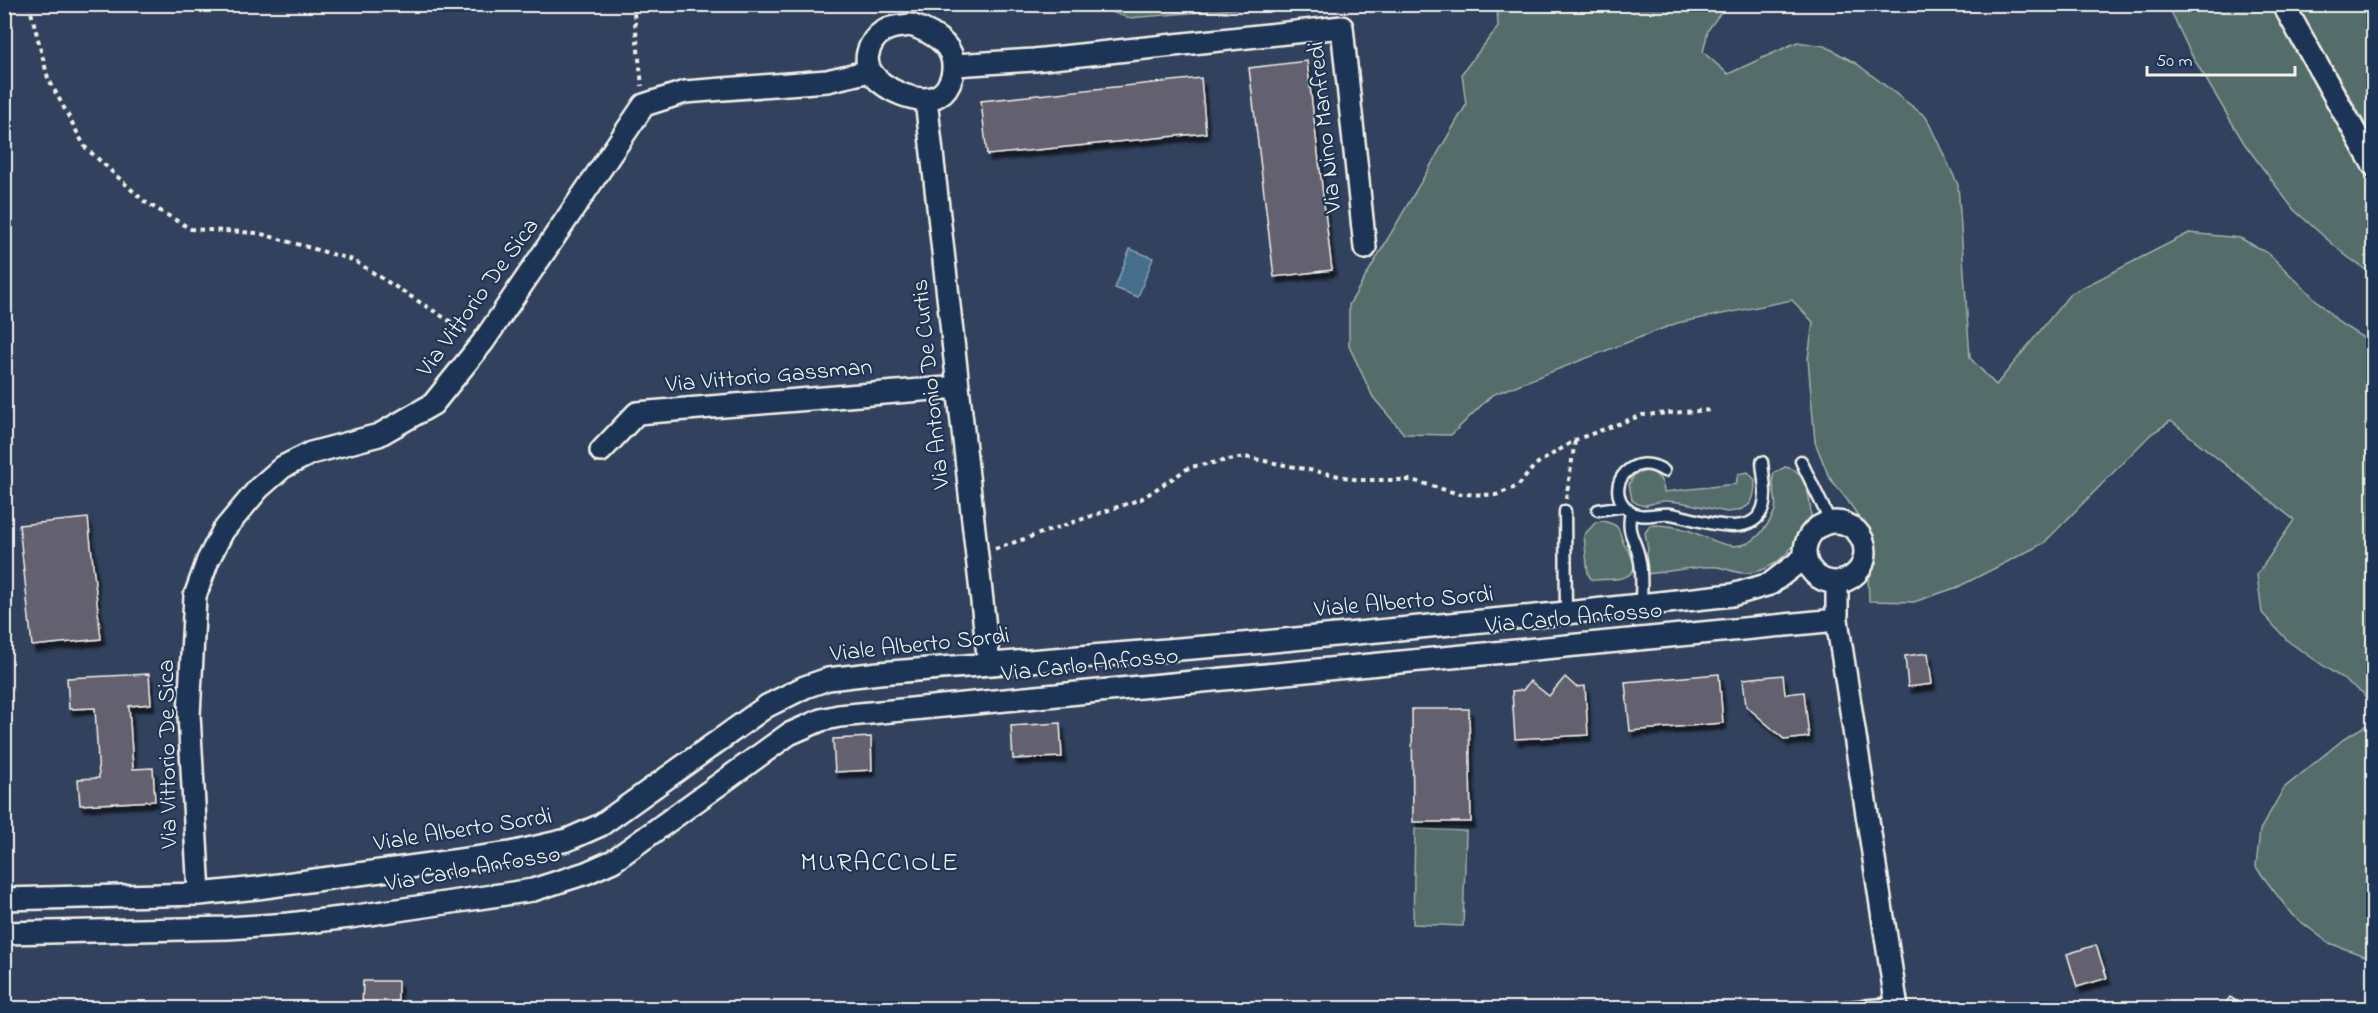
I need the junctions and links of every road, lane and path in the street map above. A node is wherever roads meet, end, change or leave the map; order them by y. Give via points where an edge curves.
1 (29, 4) edge
2 (633, 4) edge
3 (2283, 4) edge
4 (955, 65) junction
5 (870, 71) junction
6 (926, 99) junction
7 (644, 105) junction
8 (2373, 166) edge
9 (1365, 248) dead end
10 (483, 342) junction
11 (958, 387) junction
12 (1711, 410) dead end
13 (1575, 440) junction
14 (601, 451) dead end
15 (1801, 461) dead end
16 (1762, 462) dead end
17 (1664, 471) dead end
18 (1628, 509) junction
19 (1598, 510) dead end
20 (1565, 511) joint
21 (1830, 521) junction
22 (977, 555) junction
23 (1804, 557) junction
24 (1837, 582) junction
25 (1641, 605) junction
26 (1566, 613) junction
27 (1838, 620) junction
28 (1242, 644) junction
29 (989, 664) junction
30 (1246, 676) junction
31 (199, 894) junction
32 (4, 899) edge
33 (4, 933) edge
34 (1896, 1006) edge
35 (1833, 1008) edge

1 - 10 path via 48,78 85,147 145,202 191,229 258,233 353,260
2 - 7 path
3 - 8 street
4 - 5 street via 946,44 931,32 911,25 889,28 874,38 867,56
4 - 6 street via 950,83 940,94
4 - 9 street, Via Nino Manfredi via 1342,27
5 - 6 street via 886,86 907,97
5 - 7 street via 827,81 685,92
6 - 11 street, Via Antonio De Curtis
7 - 10 street, Via Vittorio De Sica
10 - 31 street, Via Vittorio De Sica via 433,404 379,435 311,453 282,467 224,531 208,560 195,596 189,715
11 - 14 street, Via Vittorio Gassman via 637,413
11 - 22 street, Via Antonio De Curtis
12 - 13 path via 1642,416
13 - 20 path
13 - 22 path via 1535,465 1518,486 1496,495 1460,494 1412,480 1359,480 1245,457 1190,467 1141,500
15 - 21 lane
16 - 18 lane via 1764,505 1742,527 1668,514 1647,517
17 - 18 lane via 1648,463 1624,473 1619,489
18 - 19 lane
18 - 25 lane via 1629,534 1640,559
20 - 26 lane
21 - 23 street via 1809,535
21 - 24 street via 1856,530 1864,544 1860,568 1853,576
22 - 29 street, Via Antonio De Curtis
23 - 24 street via 1817,576
23 - 25 street, Viale Alberto Sordi via 1770,584 1732,595
24 - 27 street
25 - 26 street, Viale Alberto Sordi
26 - 28 street, Viale Alberto Sordi
27 - 30 street, Via Carlo Anfosso
27 - 34 street
28 - 29 street, Viale Alberto Sordi
28 - 30 street
29 - 31 street, Viale Alberto Sordi via 838,678 805,687 767,706 614,817 567,840 511,853
30 - 33 street, Via Carlo Anfosso via 821,720 789,734 613,861 533,890 289,924
31 - 32 street, Viale Alberto Sordi
34 - 35 lane

